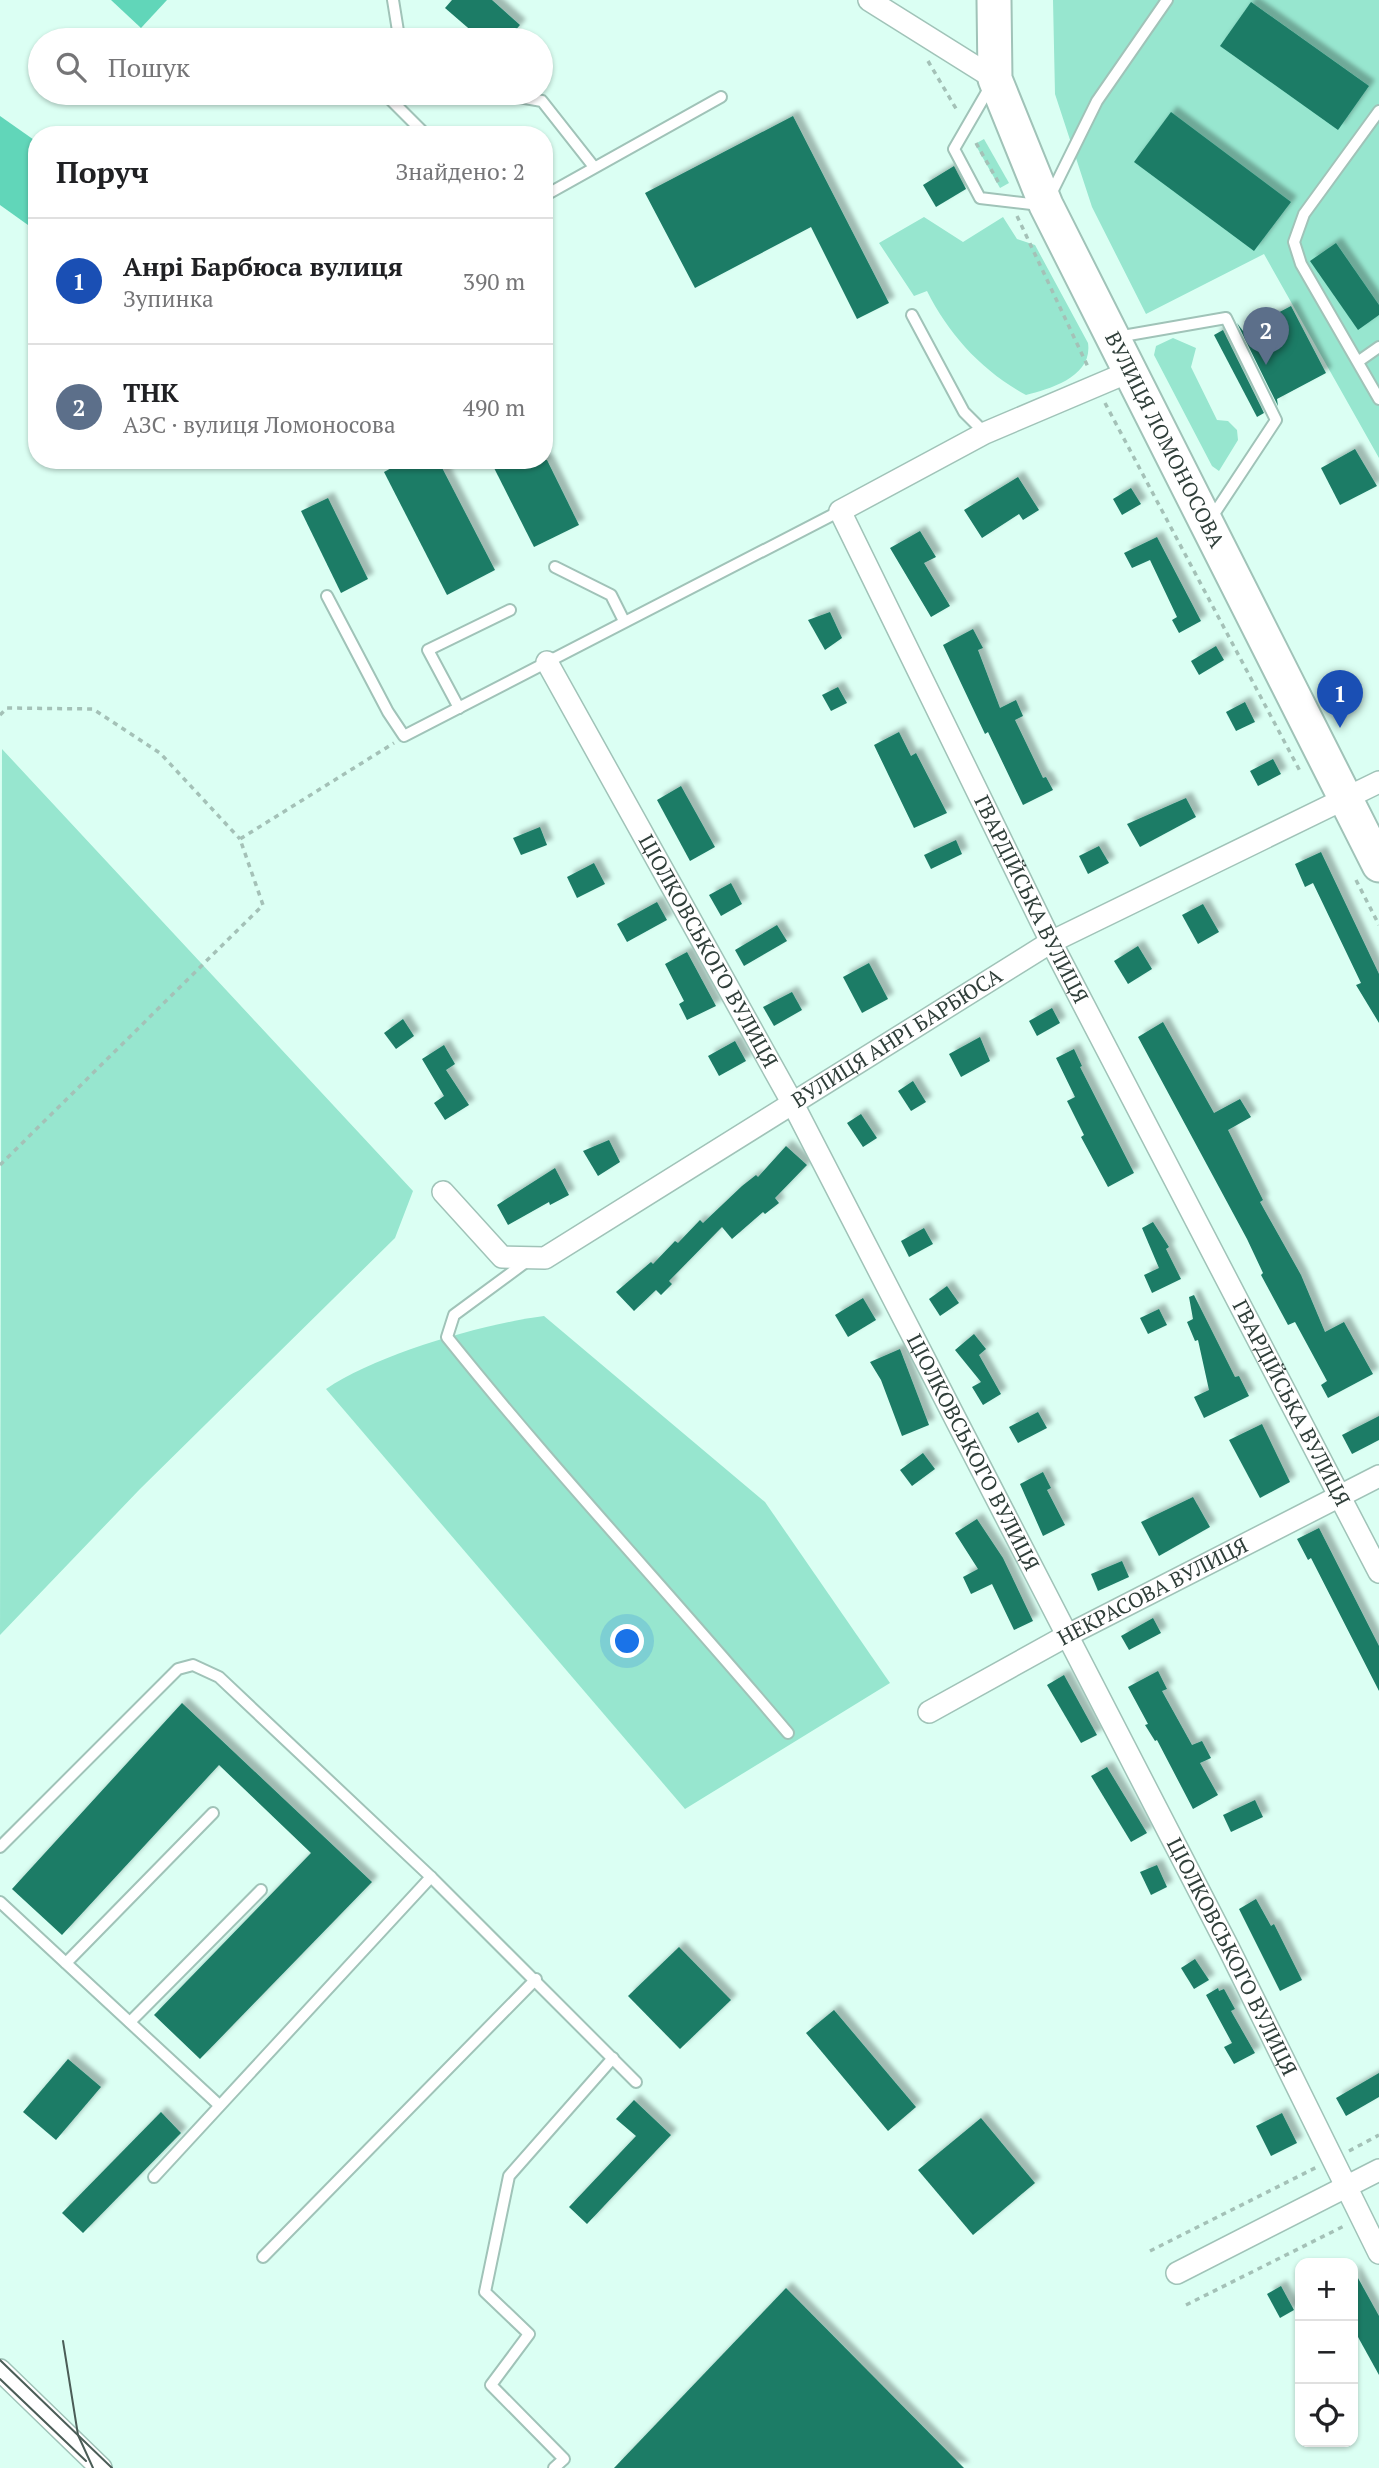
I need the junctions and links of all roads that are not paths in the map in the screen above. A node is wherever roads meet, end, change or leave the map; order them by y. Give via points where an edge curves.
1 (393, 0) edge
2 (869, 0) edge
3 (994, 0) edge
4 (1167, 0) edge
5 (398, 28) edge
6 (995, 79) junction
7 (721, 97) dead end
8 (396, 105) edge
9 (545, 105) edge
10 (1379, 111) edge
11 (417, 126) edge
12 (594, 167) junction
13 (553, 190) edge
14 (1046, 205) junction
15 (912, 315) dead end
16 (1114, 337) junction
17 (1379, 347) edge
18 (1359, 360) junction
19 (1131, 371) junction
20 (1379, 399) edge
21 (985, 433) junction
22 (840, 511) junction
23 (1208, 522) junction
24 (555, 567) dead end
25 (327, 597) dead end
26 (510, 610) dead end
27 (624, 621) junction
28 (547, 663) junction
29 (459, 708) junction
30 (1379, 782) edge
31 (1345, 800) junction
32 (1379, 866) edge
33 (1051, 942) junction
34 (793, 1104) junction
35 (443, 1192) dead end
36 (532, 1258) junction
37 (1379, 1476) edge
38 (1342, 1496) junction
39 (1379, 1572) edge
40 (1068, 1635) junction
41 (929, 1712) dead end
42 (788, 1733) dead end
43 (213, 1813) dead end
44 (0, 1847) edge
45 (431, 1878) junction
46 (261, 1890) dead end
47 (0, 1902) edge
48 (66, 1963) junction
49 (536, 1979) junction
50 (130, 2022) junction
51 (613, 2058) junction
52 (636, 2082) dead end
53 (219, 2105) junction
54 (1379, 2171) edge
55 (154, 2177) dead end
56 (1348, 2187) junction
57 (1379, 2253) edge
58 (263, 2257) dead end
59 (1177, 2273) dead end
60 (0, 2370) edge
61 (101, 2468) edge
62 (554, 2468) edge

1 - 5 lane
2 - 6 street
3 - 6 main road, ВУЛИЦЯ ЛОМОНОСОВА
4 - 14 lane via 1097,101
6 - 14 main road, ВУЛИЦЯ ЛОМОНОСОВА
6 - 14 lane via 954,149 980,198
7 - 12 lane
8 - 11 lane
9 - 12 lane
10 - 18 lane via 1304,214 1294,242 1301,264
12 - 13 lane
14 - 16 main road, ВУЛИЦЯ ЛОМОНОСОВА
15 - 21 lane via 964,412
16 - 19 main road, ВУЛИЦЯ ЛОМОНОСОВА
16 - 23 lane via 1226,318 1276,420
17 - 18 lane
18 - 20 lane
19 - 21 street
19 - 23 main road, ВУЛИЦЯ ЛОМОНОСОВА
21 - 22 street
22 - 27 lane
22 - 33 street, ГВАРДІЙСЬКА ВУЛИЦЯ
23 - 31 main road, ВУЛИЦЯ ЛОМОНОСОВА
24 - 27 lane via 611,595
25 - 29 lane via 404,736
26 - 29 lane via 428,650
27 - 28 lane
28 - 29 lane
28 - 34 street, ЦІОЛКОВСЬКОГО ВУЛИЦЯ
30 - 31 street, ВУЛИЦЯ АНРІ БАРБЮСА
31 - 32 main road, ВУЛИЦЯ ЛОМОНОСОВА
31 - 33 street, ВУЛИЦЯ АНРІ БАРБЮСА
33 - 34 street, ВУЛИЦЯ АНРІ БАРБЮСА
33 - 38 street, ГВАРДІЙСЬКА ВУЛИЦЯ
34 - 36 street, ВУЛИЦЯ АНРІ БАРБЮСА via 545,1258
34 - 40 street, ЦІОЛКОВСЬКОГО ВУЛИЦЯ
35 - 36 street, ВУЛИЦЯ АНРІ БАРБЮСА via 502,1257
36 - 42 lane via 454,1315 447,1337 530,1440
37 - 38 street, НЕКРАСОВА ВУЛИЦЯ
38 - 39 street, ГВАРДІЙСЬКА ВУЛИЦЯ
38 - 40 street, НЕКРАСОВА ВУЛИЦЯ
40 - 41 street, НЕКРАСОВА ВУЛИЦЯ
40 - 56 street, ЦІОЛКОВСЬКОГО ВУЛИЦЯ
43 - 48 lane
44 - 45 lane via 178,1669 193,1665 219,1677
45 - 49 lane
45 - 53 lane
46 - 50 lane
47 - 48 lane
48 - 50 lane
49 - 51 lane
49 - 58 lane
50 - 53 lane
51 - 52 lane
51 - 62 lane via 509,2176 485,2292 529,2334 491,2385 564,2459
53 - 55 lane
54 - 56 street
56 - 57 street, ЦІОЛКОВСЬКОГО ВУЛИЦЯ
56 - 59 street
60 - 61 street

